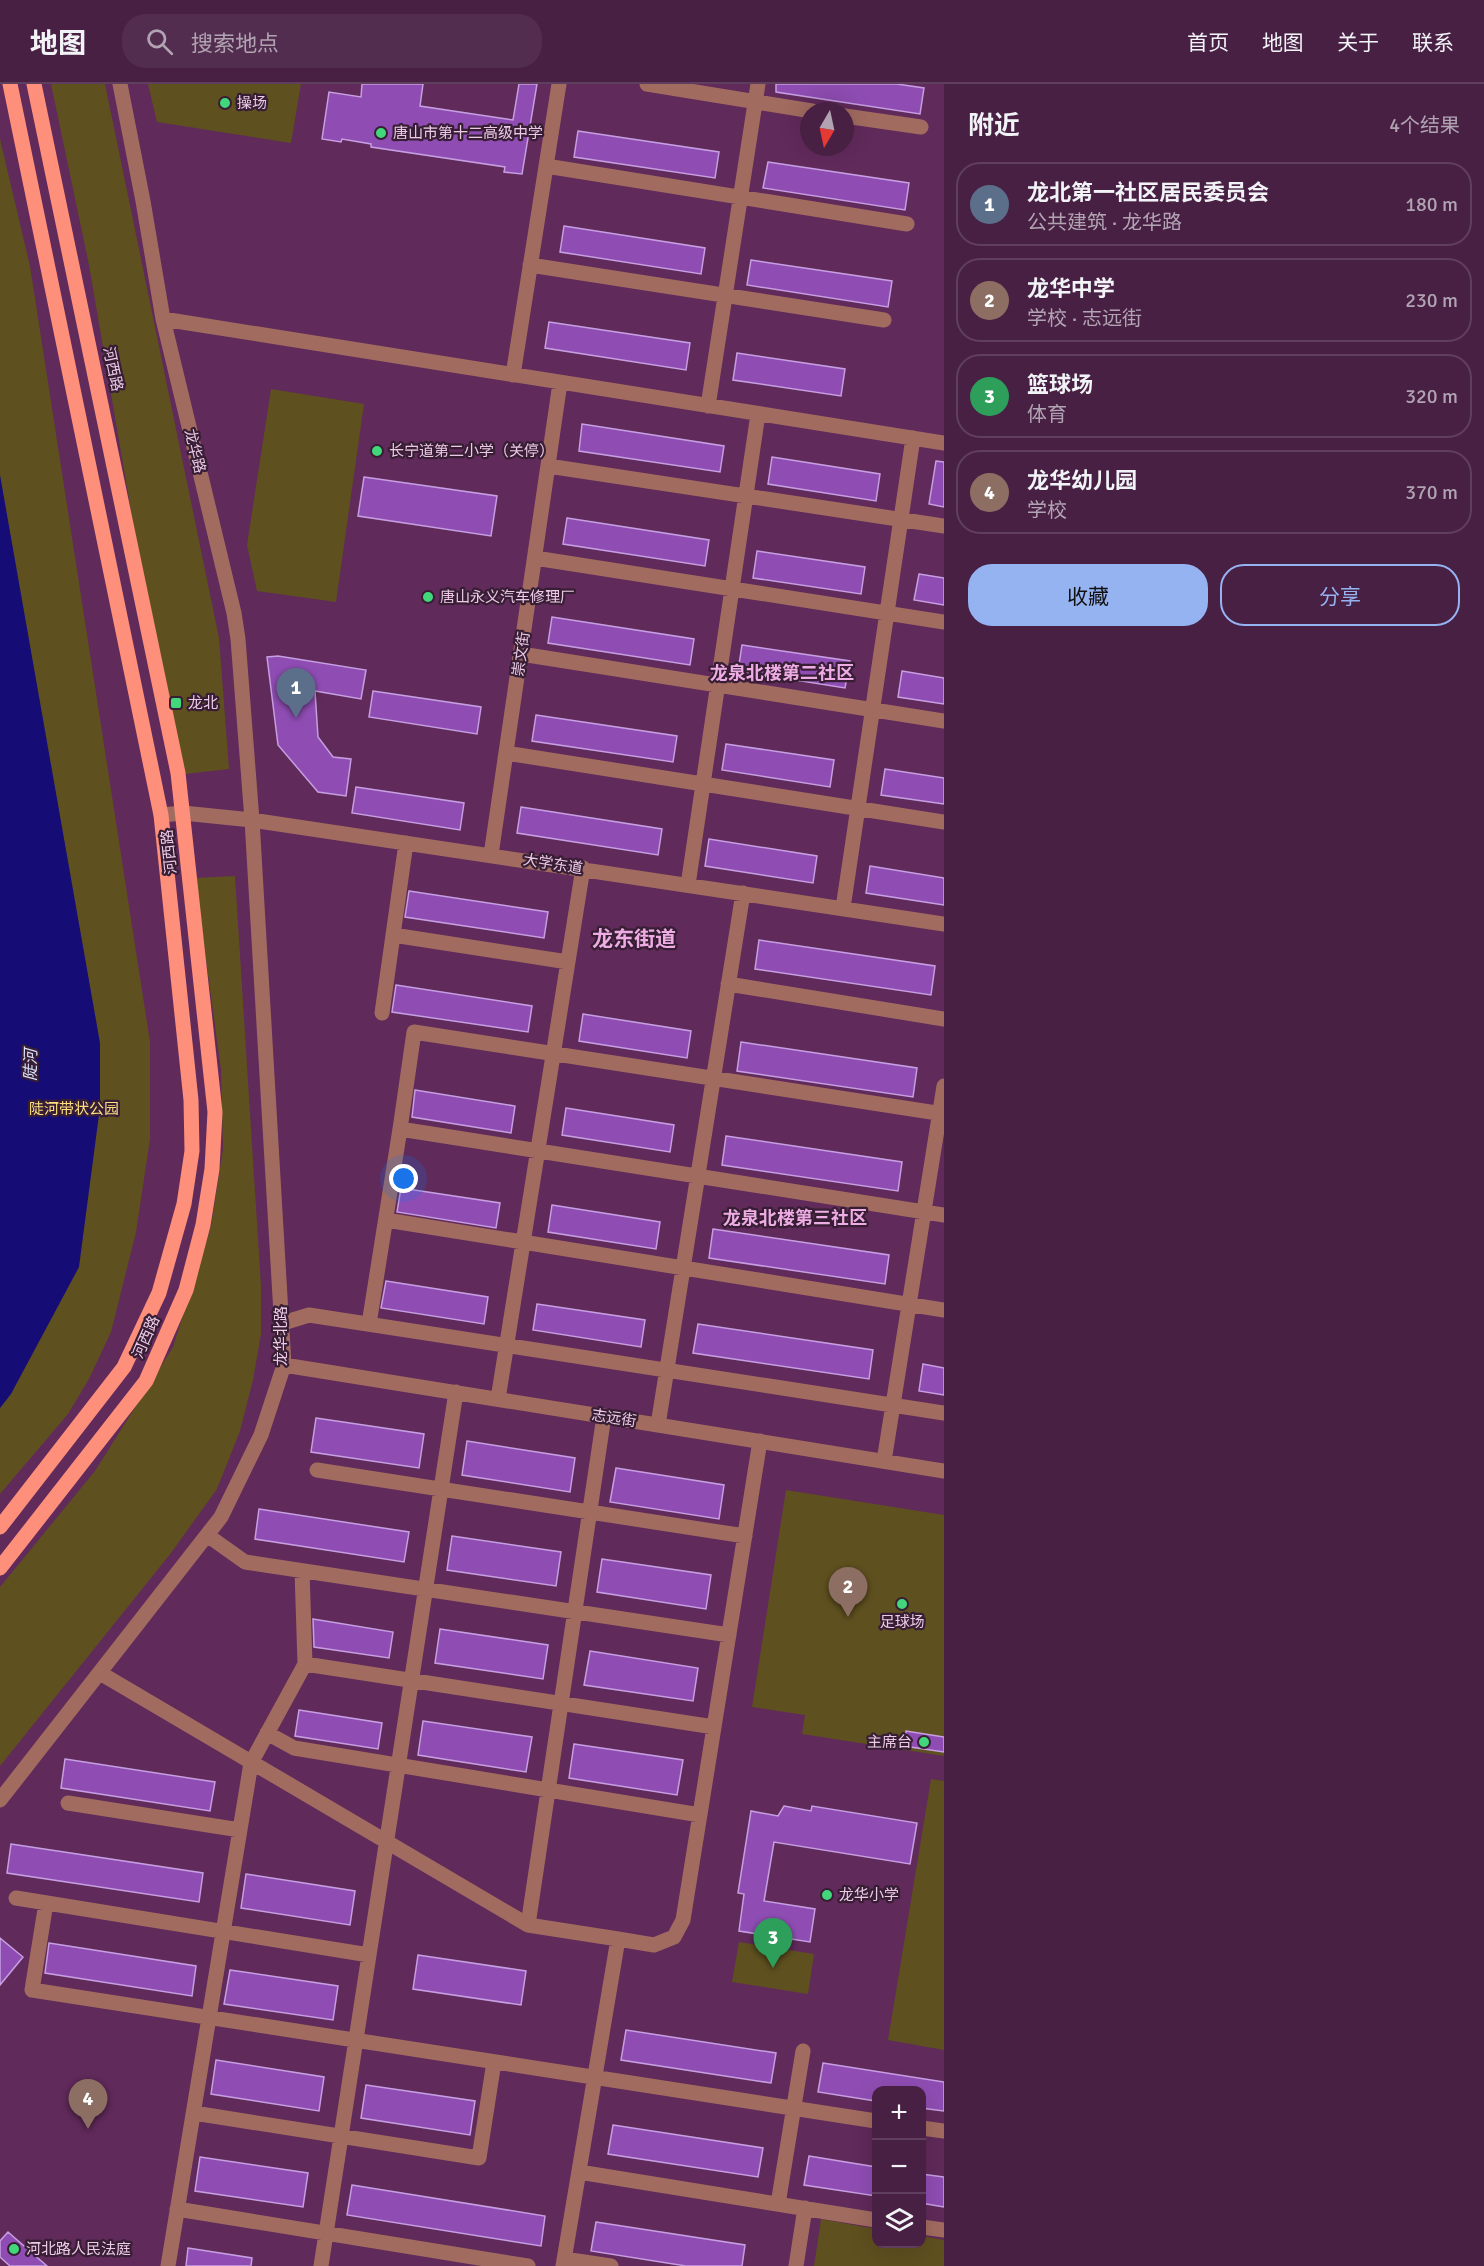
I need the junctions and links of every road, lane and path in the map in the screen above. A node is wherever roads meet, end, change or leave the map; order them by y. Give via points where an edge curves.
1 (10, 84) edge
2 (34, 84) edge
3 (120, 84) edge
4 (559, 84) edge
5 (647, 84) edge
6 (758, 84) edge
7 (755, 102) junction
8 (800, 109) edge
9 (854, 117) edge
10 (921, 128) dead end
11 (546, 166) junction
12 (740, 198) junction
13 (907, 224) dead end
14 (530, 265) junction
15 (725, 296) junction
16 (163, 319) junction
17 (884, 320) dead end
18 (513, 375) junction
19 (560, 383) junction
20 (708, 406) junction
21 (758, 414) junction
22 (914, 438) junction
23 (944, 443) edge
24 (548, 466) junction
25 (746, 496) junction
26 (901, 519) junction
27 (944, 526) edge
28 (535, 558) junction
29 (732, 589) junction
30 (887, 613) junction
31 (944, 622) edge
32 (521, 654) junction
33 (718, 686) junction
34 (873, 710) junction
35 (944, 721) edge
36 (506, 753) junction
37 (703, 784) junction
38 (858, 808) junction
39 (183, 813) junction
40 (161, 815) junction
41 (252, 820) junction
42 (944, 822) edge
43 (406, 843) junction
44 (491, 855) junction
45 (584, 868) junction
46 (688, 885) junction
47 (743, 893) junction
48 (843, 908) junction
49 (944, 924) edge
50 (393, 935) junction
51 (568, 962) junction
52 (728, 984) junction
53 (382, 1013) dead end
54 (944, 1019) edge
55 (554, 1054) junction
56 (713, 1079) junction
57 (944, 1086) edge
58 (942, 1114) edge
59 (400, 1129) junction
60 (538, 1151) junction
61 (698, 1176) junction
62 (924, 1212) junction
63 (944, 1215) edge
64 (386, 1220) junction
65 (524, 1242) junction
66 (683, 1268) junction
67 (909, 1305) junction
68 (944, 1310) edge
69 (283, 1323) junction
70 (369, 1324) junction
71 (284, 1365) junction
72 (456, 1392) junction
73 (498, 1399) junction
74 (944, 1413) edge
75 (604, 1416) junction
76 (658, 1425) junction
77 (760, 1441) junction
78 (884, 1461) junction
79 (317, 1470) dead end
80 (944, 1471) edge
81 (441, 1489) junction
82 (590, 1512) junction
83 (0, 1527) edge
84 (207, 1535) junction
85 (745, 1536) junction
86 (0, 1568) edge
87 (302, 1571) junction
88 (426, 1589) junction
89 (575, 1612) junction
90 (729, 1635) junction
91 (305, 1664) junction
92 (100, 1673) junction
93 (412, 1680) junction
94 (561, 1705) junction
95 (714, 1727) junction
96 (267, 1733) junction
97 (251, 1763) junction
98 (399, 1765) junction
99 (548, 1790) junction
100 (0, 1800) edge
101 (68, 1803) dead end
102 (700, 1815) junction
103 (240, 1830) junction
104 (387, 1842) junction
105 (16, 1898) dead end
106 (46, 1903) junction
107 (528, 1925) junction
108 (224, 1932) junction
109 (618, 1939) junction
110 (369, 1955) junction
111 (208, 2018) junction
112 (356, 2041) junction
113 (803, 2051) dead end
114 (494, 2062) junction
115 (595, 2078) junction
116 (794, 2108) junction
117 (194, 2113) junction
118 (872, 2120) edge
119 (926, 2129) edge
120 (944, 2132) edge
121 (341, 2136) junction
122 (579, 2172) junction
123 (778, 2204) junction
124 (177, 2208) junction
125 (805, 2208) junction
126 (872, 2219) edge
127 (926, 2228) edge
128 (944, 2230) edge
129 (326, 2233) junction
130 (563, 2262) edge
131 (168, 2266) edge
132 (321, 2266) edge
133 (528, 2266) edge
134 (611, 2266) edge
135 (795, 2266) edge

1 - 40 main road, 河西路
2 - 39 main road, 河西路 via 174,750
3 - 16 street, 龙华路
4 - 11 street
5 - 7 street
6 - 7 street
7 - 8 street
7 - 12 street
9 - 10 street
11 - 12 street
11 - 14 street
12 - 13 street
12 - 15 street
14 - 15 street
14 - 18 street
15 - 17 street
15 - 20 street
16 - 18 street
16 - 41 street, 龙华路 via 234,613
18 - 19 street
19 - 20 street
19 - 24 street, 崇文街
20 - 21 street
21 - 22 street
21 - 25 street
22 - 23 street
22 - 26 street
24 - 25 street
24 - 28 street, 崇文街
25 - 26 street
25 - 29 street
26 - 27 street
26 - 30 street
28 - 29 street
28 - 32 street, 崇文街
29 - 30 street
29 - 33 street
30 - 31 street
30 - 34 street
32 - 33 street
32 - 36 street, 崇文街
33 - 34 street
33 - 37 street
34 - 35 street
34 - 38 street
36 - 37 street
36 - 44 street, 崇文街
37 - 38 street
37 - 46 street
38 - 42 street
38 - 48 street
39 - 40 street, 大学东道
39 - 41 street, 大学东道
39 - 86 main road, 河西路 via 215,1112 212,1169 203,1225 186,1290 146,1381
40 - 83 main road, 河西路 via 191,1100 192,1151 184,1204 159,1293 124,1366
41 - 43 street, 大学东道
41 - 69 street, 龙华北路
43 - 44 street, 大学东道
43 - 50 street
44 - 45 street, 大学东道
45 - 46 street, 大学东道
45 - 51 street
46 - 47 street, 大学东道
47 - 48 street, 大学东道
47 - 52 street
48 - 49 street, 大学东道
50 - 51 street
50 - 53 street
51 - 55 street
52 - 54 street
52 - 56 street
55 - 56 street
55 - 59 street via 414,1032
55 - 60 street
56 - 58 street
56 - 61 street
57 - 58 street
58 - 62 street
59 - 60 street
59 - 64 street
60 - 61 street
60 - 65 street
61 - 62 street
61 - 66 street
62 - 63 street
62 - 67 street
64 - 65 street
64 - 70 street
65 - 66 street
65 - 73 street
66 - 67 street
66 - 76 street
67 - 68 street
67 - 78 street
69 - 70 street via 309,1315
69 - 71 street, 龙华北路
70 - 74 street
71 - 72 street, 志远街
71 - 84 street, 龙华北路 via 244,1474
72 - 73 street, 志远街
72 - 81 street
73 - 75 street, 志远街
75 - 76 street, 志远街
75 - 82 street
76 - 77 street, 志远街
77 - 78 street, 志远街
77 - 85 street
78 - 80 street, 志远街
79 - 81 street
81 - 82 street
81 - 88 street
82 - 85 street
82 - 89 street
84 - 87 street via 245,1562
84 - 92 street, 龙华北路
85 - 90 street
87 - 88 street
87 - 91 street
88 - 89 street
88 - 93 street
89 - 90 street
89 - 94 street
90 - 95 street
91 - 93 street
91 - 96 street
92 - 97 street
92 - 100 street, 龙华北路
93 - 94 street
93 - 98 street
94 - 95 street
94 - 99 street
95 - 102 street
96 - 97 street
96 - 98 street via 294,1748
97 - 103 street
97 - 104 street
98 - 99 street
98 - 104 street
99 - 102 street
99 - 107 street
101 - 103 street
102 - 109 street via 683,1920 674,1937 654,1945
103 - 108 street
104 - 107 street
104 - 110 street
105 - 106 street
106 - 108 street
106 - 111 street via 32,1990
107 - 109 street
108 - 110 street
108 - 111 street
109 - 115 street
110 - 112 street
111 - 112 street
111 - 117 street
112 - 114 street
112 - 121 street
113 - 116 street
114 - 115 street
114 - 121 street via 479,2158
115 - 116 street
115 - 122 street
116 - 118 street
116 - 123 street
117 - 121 street
117 - 124 street
119 - 120 street
121 - 129 street
122 - 123 street
122 - 130 street
123 - 125 street
124 - 129 street
124 - 131 street
125 - 126 street
125 - 135 street
127 - 128 street
129 - 132 street
129 - 133 street
130 - 134 street

